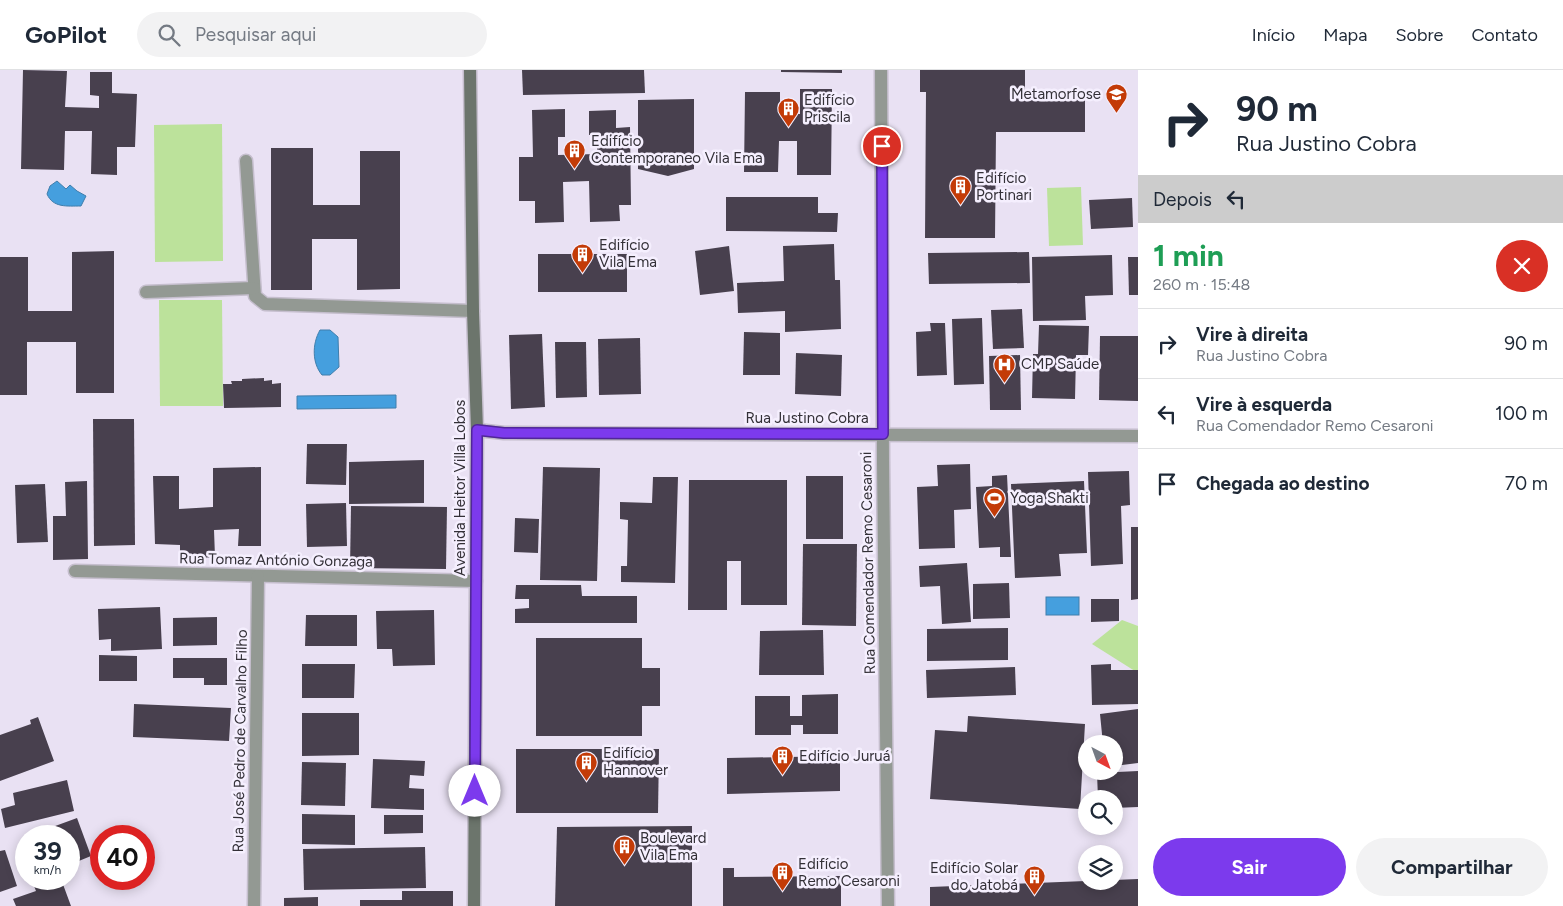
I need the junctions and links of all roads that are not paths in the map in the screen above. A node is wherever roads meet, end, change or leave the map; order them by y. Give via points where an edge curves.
1 (470, 70) edge
2 (881, 70) edge
3 (246, 161) dead end
4 (254, 288) junction
5 (146, 292) dead end
6 (473, 311) junction
7 (477, 430) junction
8 (883, 434) junction
9 (1138, 436) edge
10 (75, 571) dead end
11 (258, 576) junction
12 (476, 581) junction
13 (254, 906) edge
14 (474, 906) edge
15 (888, 906) edge

1 - 6 street, Avenida Heitor Villa Lobos
2 - 8 street, Rua Comendador Remo Cesaroni
3 - 4 street
4 - 5 street
4 - 6 street via 255,296 265,304
6 - 7 street, Avenida Heitor Villa Lobos
7 - 8 street, Rua Justino Cobra via 504,433
7 - 12 street, Avenida Heitor Villa Lobos
8 - 9 street, Rua Justino Cobra
8 - 15 street, Rua Comendador Remo Cesaroni
10 - 11 street, Rua Tomaz António Gonzaga
11 - 12 street, Rua Tomaz António Gonzaga
11 - 13 street, Rua José Pedro de Carvalho Filho
12 - 14 street, Avenida Heitor Villa Lobos

